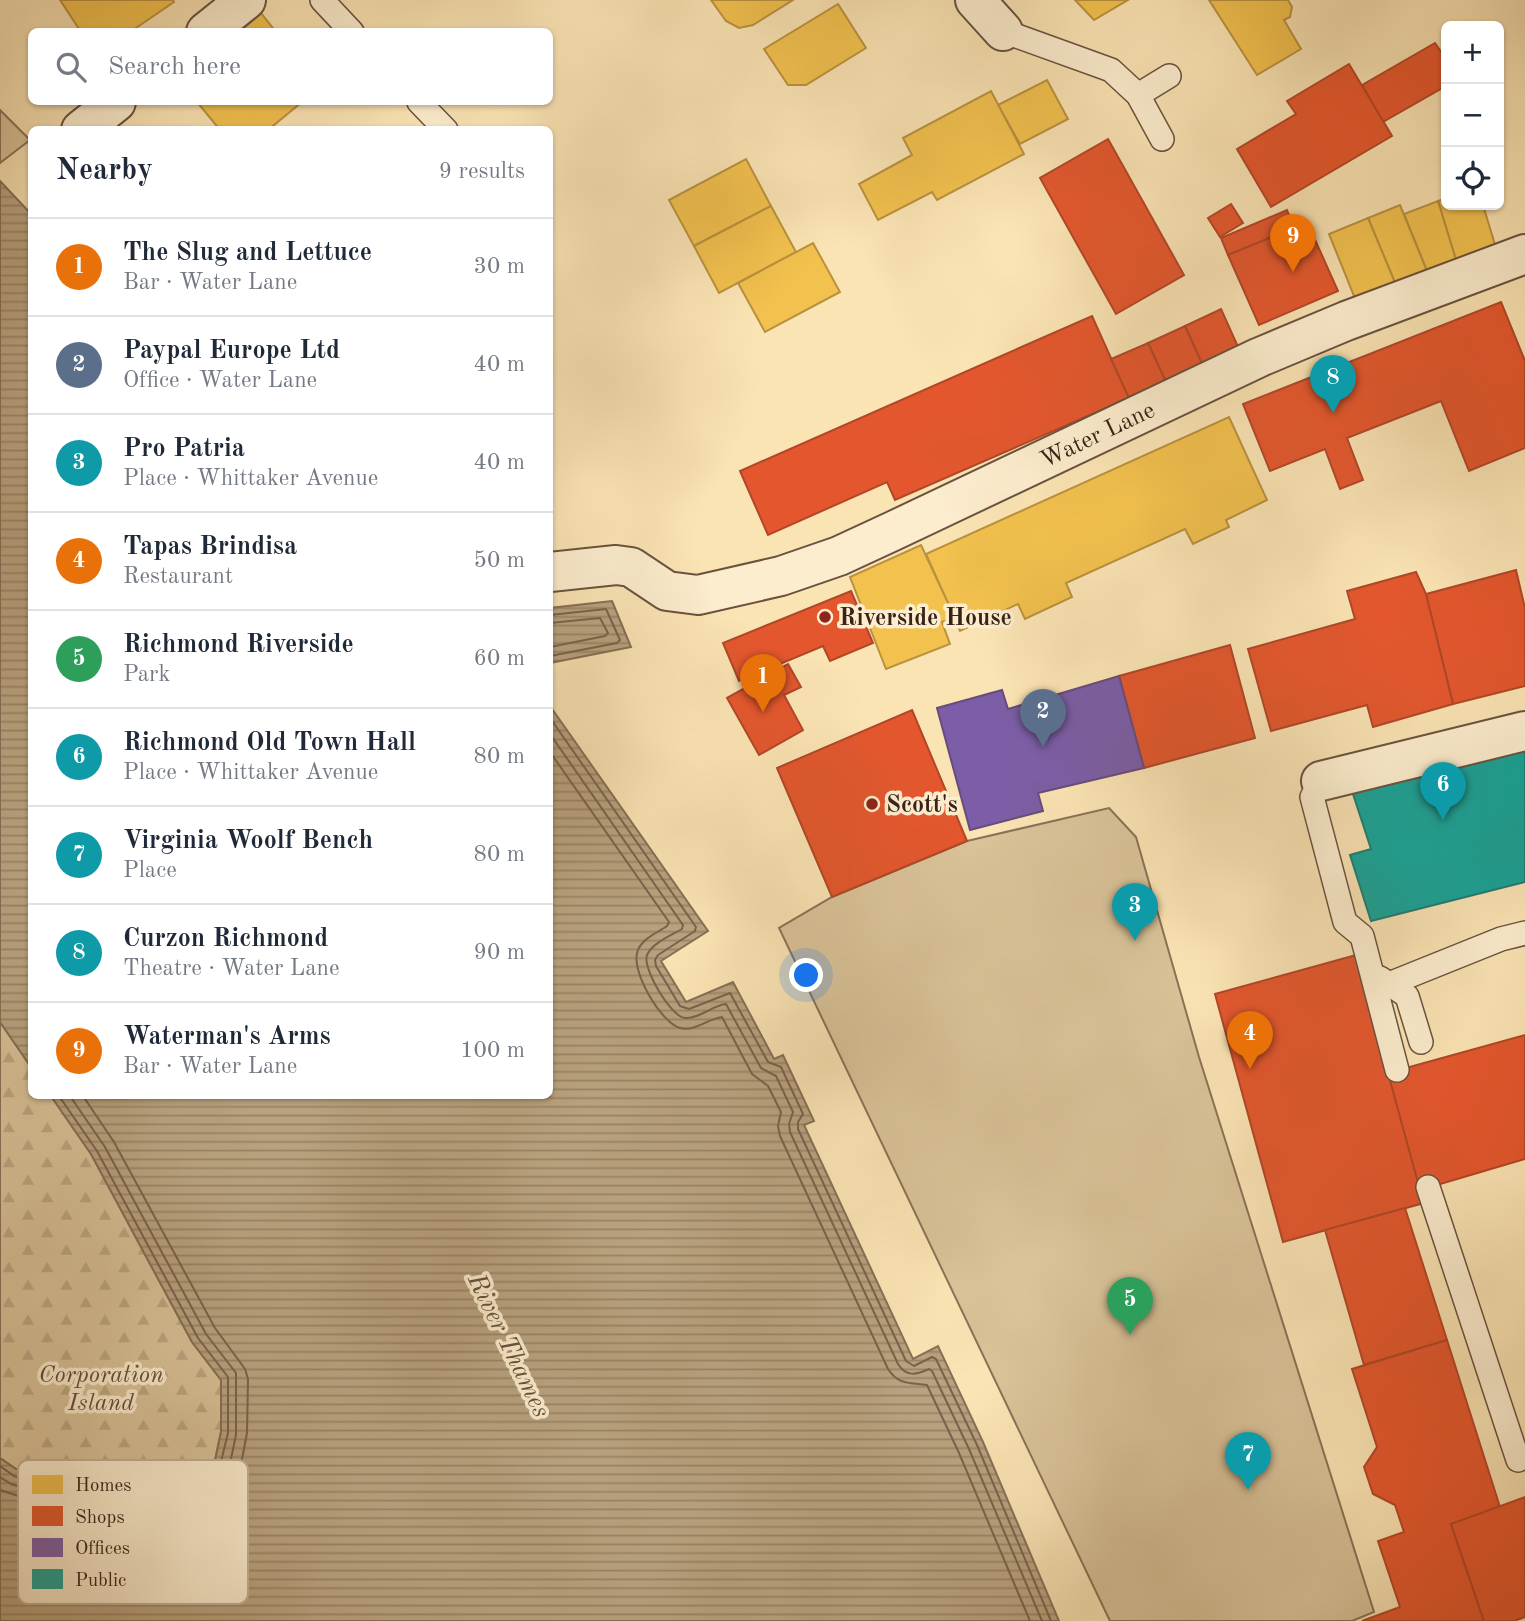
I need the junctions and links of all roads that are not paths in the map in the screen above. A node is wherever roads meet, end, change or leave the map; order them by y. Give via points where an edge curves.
1 (246, 0) edge
2 (322, 0) edge
3 (975, 0) edge
4 (210, 28) edge
5 (348, 28) edge
6 (1003, 31) joint
7 (1169, 76) dead end
8 (1138, 95) junction
9 (112, 105) edge
10 (422, 105) edge
11 (85, 126) edge
12 (442, 126) edge
13 (1162, 139) dead end
14 (1525, 254) edge
15 (553, 572) edge
16 (1525, 731) edge
17 (1321, 780) joint
18 (1525, 933) edge
19 (1380, 978) junction
20 (1421, 1042) dead end
21 (1397, 1070) dead end
22 (1428, 1187) dead end
23 (1518, 1460) dead end

1 - 4 street
2 - 5 lane
3 - 6 street
6 - 8 lane via 1111,70
7 - 8 lane
8 - 13 lane
9 - 11 street
10 - 12 lane
14 - 15 street, Water Lane via 1260,357 839,556 781,576 698,595 667,591 631,567
16 - 17 street
17 - 19 lane via 1312,797 1345,922 1362,936
18 - 19 lane
19 - 20 lane via 1407,996
19 - 21 lane
22 - 23 lane

